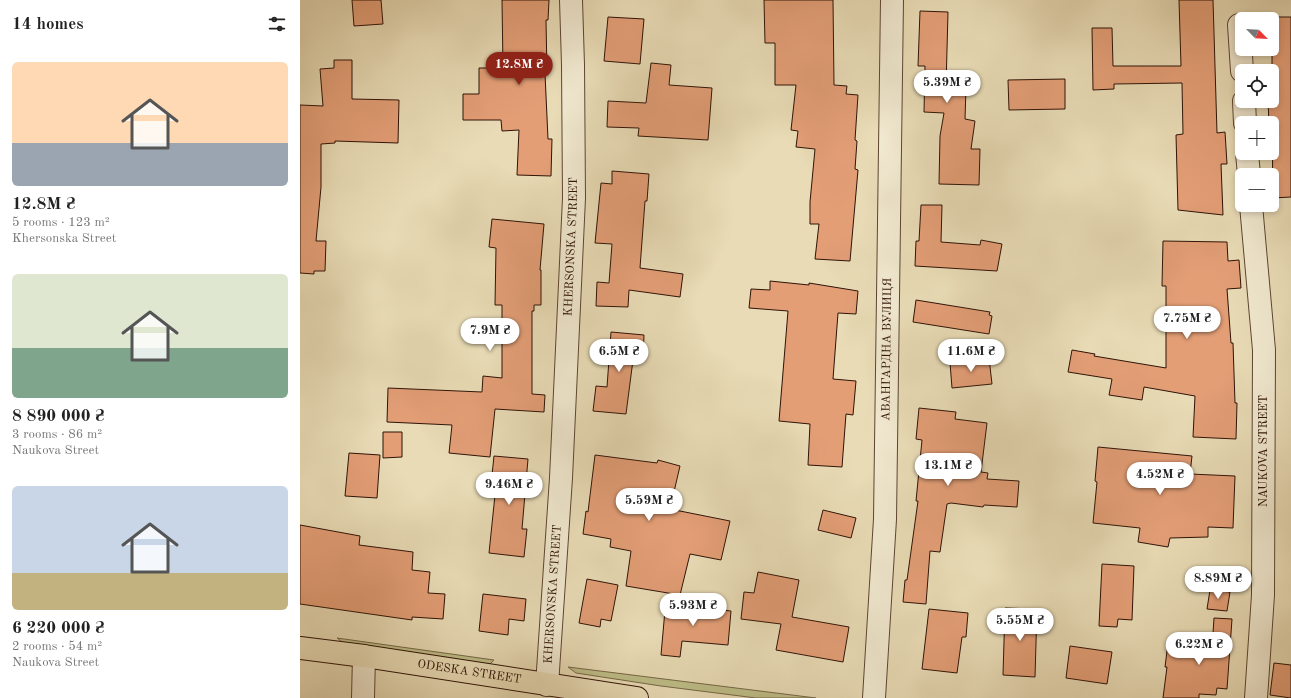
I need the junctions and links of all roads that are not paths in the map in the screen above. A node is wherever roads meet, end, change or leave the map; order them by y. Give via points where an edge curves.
1 (571, 0) edge
2 (892, 0) edge
3 (1252, 212) edge
4 (300, 648) edge
5 (364, 656) junction
6 (547, 685) junction
7 (363, 698) edge
8 (637, 698) edge
9 (874, 698) edge
10 (1256, 698) edge

1 - 6 street, KHERSONSKA STREET via 574,198 562,478
2 - 9 street, АВАНГАРДНА ВУЛИЦЯ via 885,519
3 - 10 street, NAUKOVA STREET via 1264,350 1263,595
4 - 5 main road, ODESKA STREET
5 - 6 main road, ODESKA STREET
5 - 7 street
6 - 8 main road, ODESKA STREET

